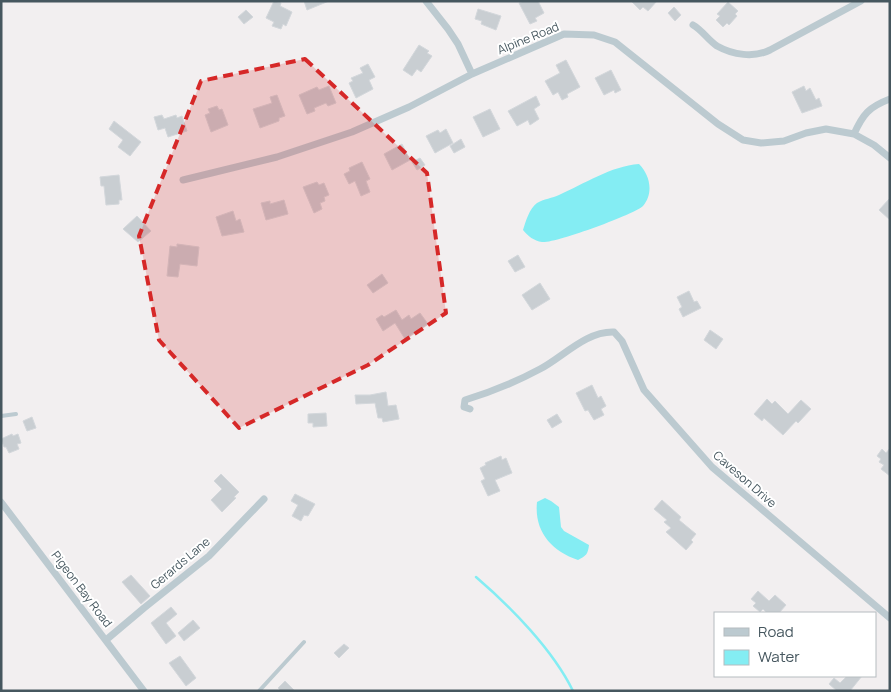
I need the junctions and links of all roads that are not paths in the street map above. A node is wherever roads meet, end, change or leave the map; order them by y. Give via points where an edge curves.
1 (426, 1) edge
2 (860, 1) edge
3 (693, 25) dead end
4 (472, 74) junction
5 (890, 99) edge
6 (854, 134) junction
7 (890, 158) edge
8 (183, 180) dead end
9 (470, 409) dead end
10 (16, 414) dead end
11 (1, 416) edge
12 (264, 499) dead end
13 (1, 502) edge
14 (890, 618) edge
15 (106, 640) junction
16 (304, 642) dead end
17 (144, 691) edge
18 (259, 691) edge

1 - 4 street via 458,44
2 - 3 street via 756,55 718,46
4 - 6 street, Alpine Road via 564,34 594,35 615,42 718,124 744,140 761,143 784,141 826,129
4 - 8 street, Alpine Road via 352,132 277,157
5 - 6 street via 876,105 862,117
6 - 7 street, Alpine Road
9 - 14 street, Caveson Drive via 464,406 465,400 533,373 600,332 614,332 622,341 644,390 712,467
10 - 11 lane
12 - 15 street, Gerards Lane via 209,556
13 - 15 street, Pigeon Bay Road
15 - 17 street, Pigeon Bay Road
16 - 18 lane

